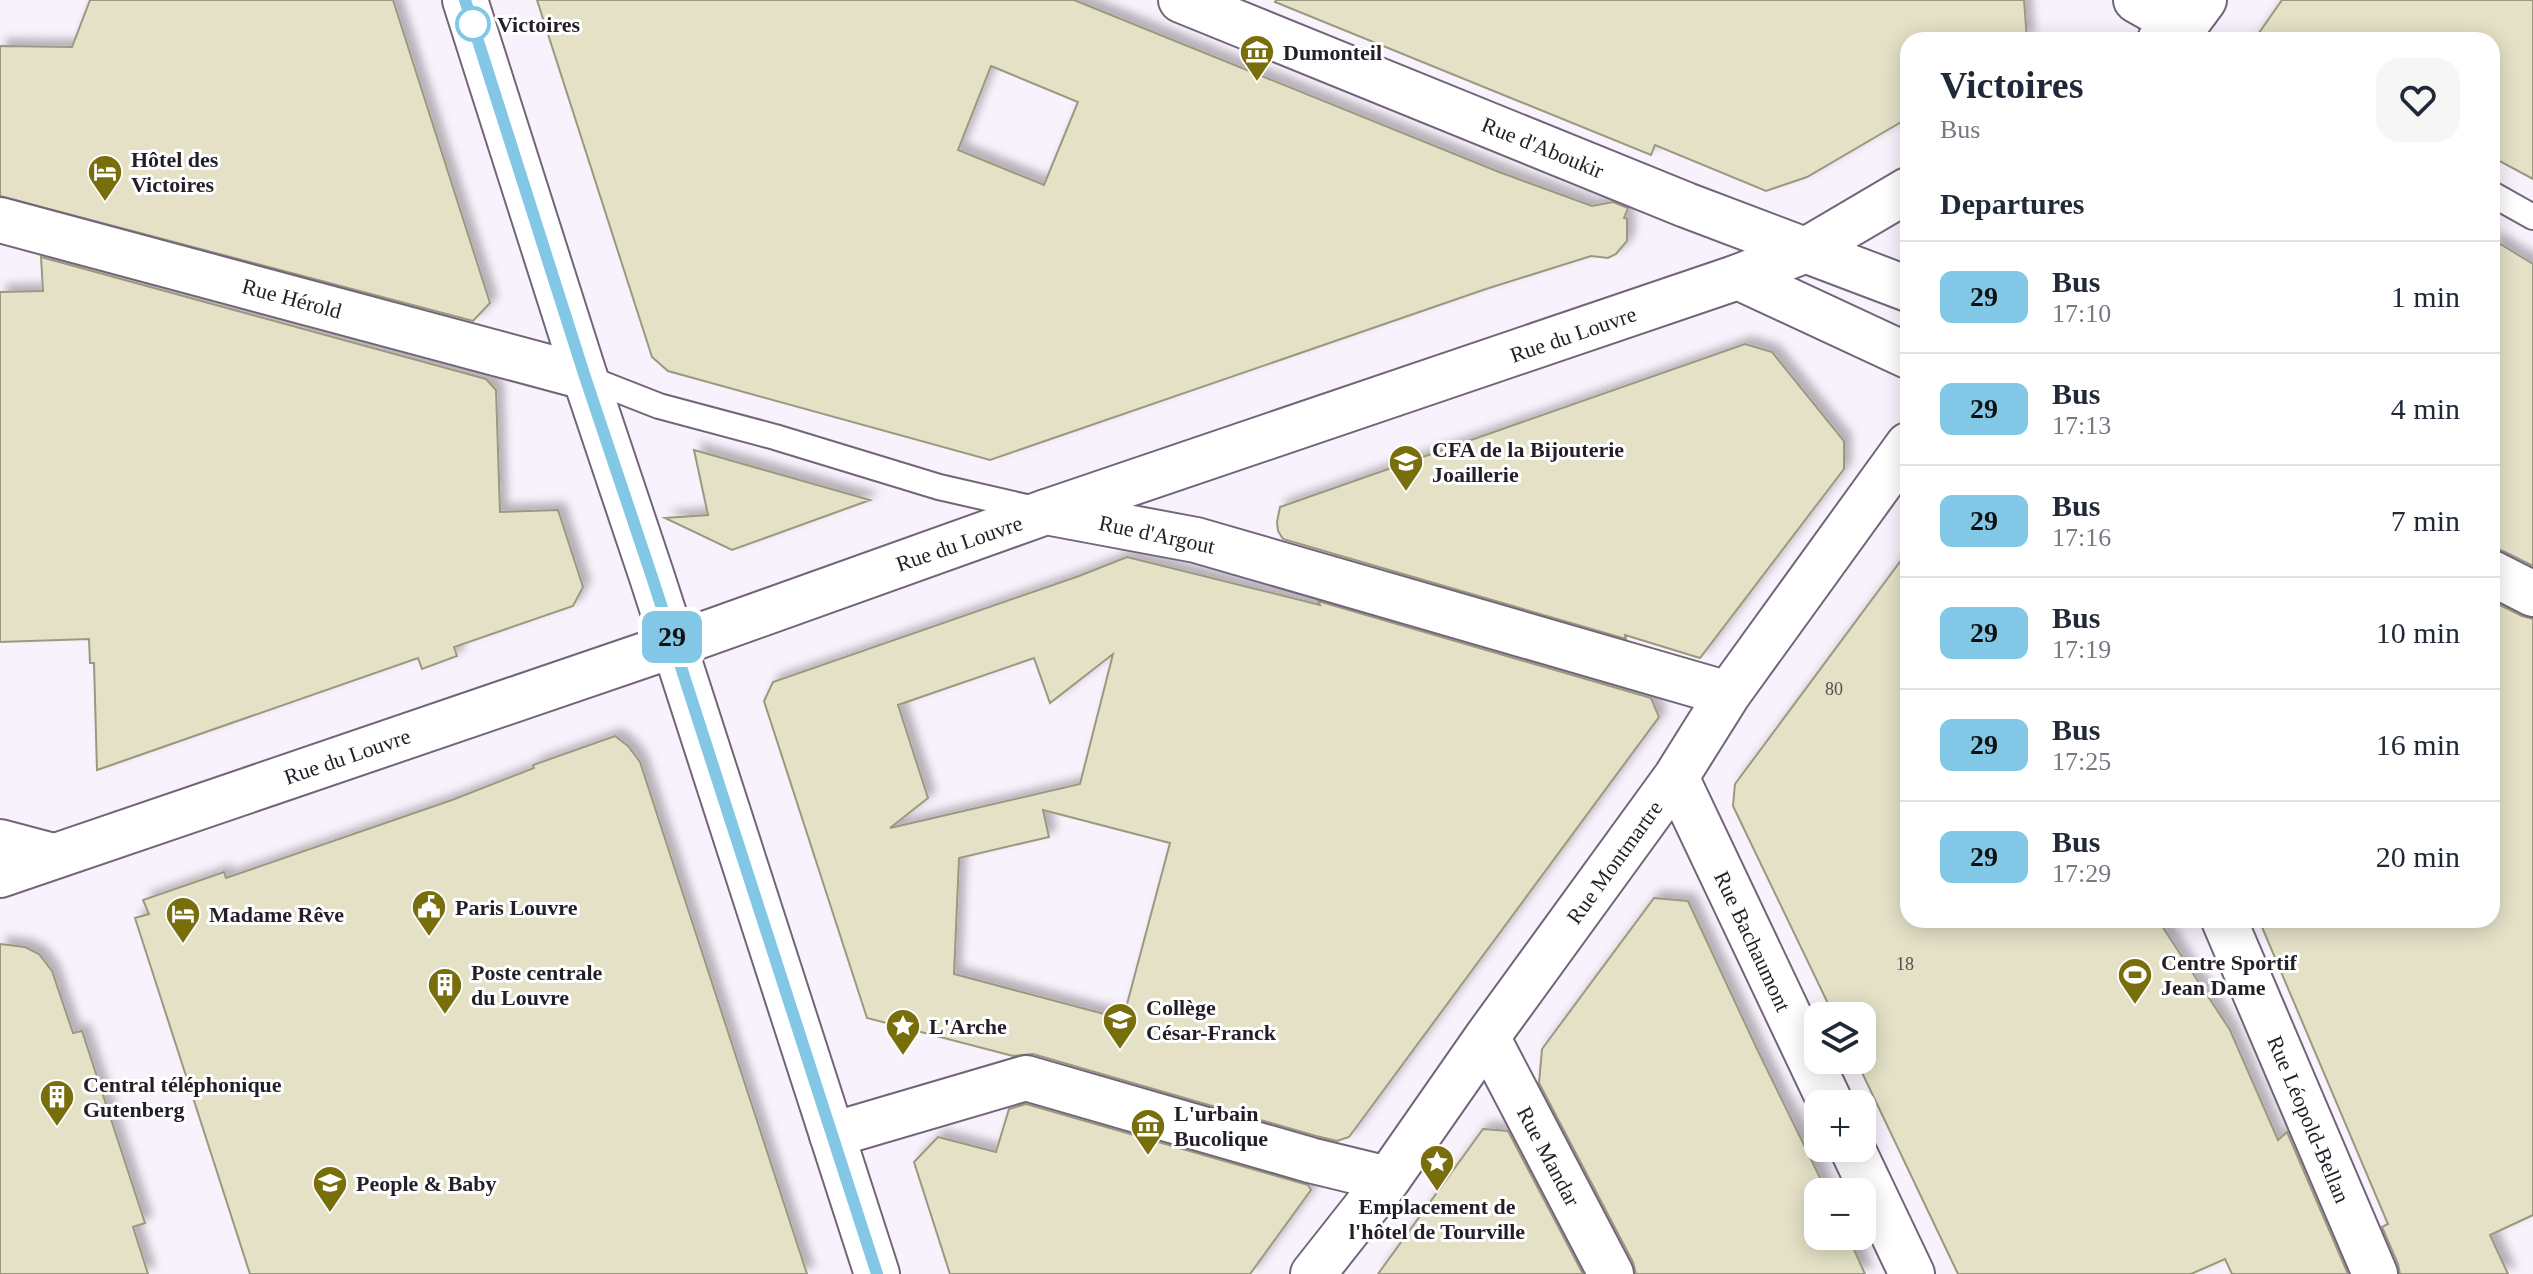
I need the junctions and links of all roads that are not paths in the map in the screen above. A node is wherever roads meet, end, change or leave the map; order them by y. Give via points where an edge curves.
1 (465, 0) edge
2 (1181, 0) edge
3 (2136, 0) edge
4 (2188, 29) edge
5 (1900, 195) edge
6 (2500, 198) edge
7 (2533, 217) edge
8 (0, 220) edge
9 (1806, 250) junction
10 (1738, 277) junction
11 (1900, 286) edge
12 (1900, 352) edge
13 (585, 377) junction
14 (1900, 463) edge
15 (1046, 512) junction
16 (2500, 577) edge
17 (2533, 594) edge
18 (674, 645) junction
19 (1728, 694) junction
20 (1676, 777) junction
21 (0, 842) edge
22 (53, 856) junction
23 (0, 875) edge
24 (2227, 928) edge
25 (1487, 1037) junction
26 (1824, 1090) edge
27 (832, 1135) junction
28 (1859, 1162) edge
29 (1388, 1179) junction
30 (877, 1274) edge
31 (1313, 1274) edge
32 (1611, 1274) edge
33 (1912, 1274) edge
34 (2375, 1274) edge

1 - 13 street
2 - 9 street, Rue d'Aboukir
3 - 4 street
5 - 9 street, Rue du Louvre
6 - 7 lane
8 - 13 street, Rue Hérold
9 - 10 street, Rue du Louvre
9 - 11 street, Rue d'Aboukir
10 - 12 street
10 - 15 street, Rue du Louvre
13 - 15 lane, Rue d'Argout via 659,406 939,487
13 - 18 street
14 - 19 street, Rue Montmartre
15 - 18 street, Rue du Louvre
15 - 19 street, Rue d'Argout via 1196,540
16 - 17 street
18 - 22 street, Rue du Louvre
18 - 27 street
19 - 20 street, Rue Montmartre
20 - 25 street, Rue Montmartre
20 - 26 street, Rue Bachaumont
21 - 22 street
22 - 23 street, Rue du Louvre
24 - 34 street, Rue Léopold-Bellan
25 - 29 street, Rue Montmartre
25 - 32 street, Rue Mandar
27 - 29 street via 1026,1078
27 - 30 street
28 - 33 street
29 - 31 street, Rue Montmartre

